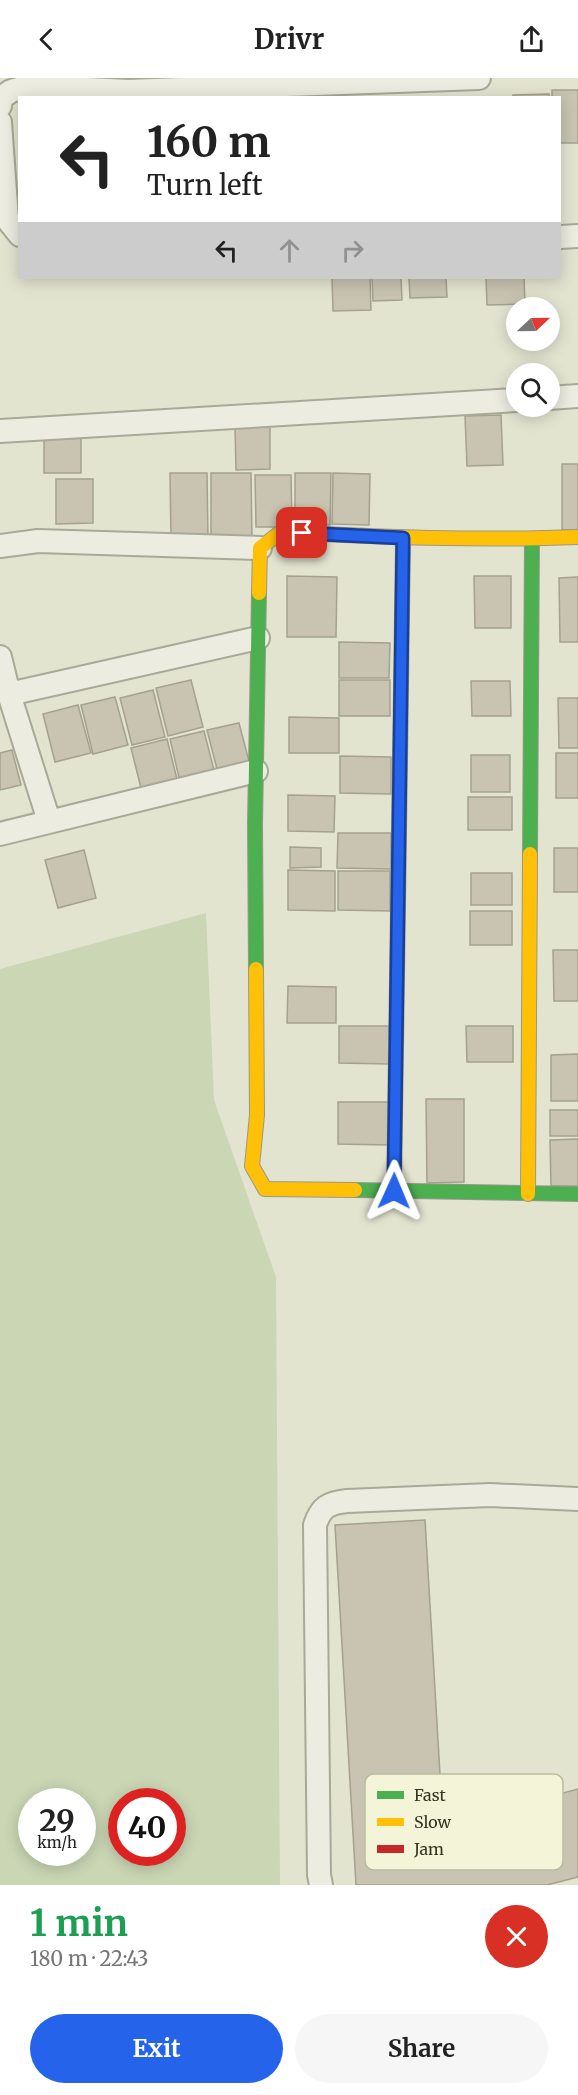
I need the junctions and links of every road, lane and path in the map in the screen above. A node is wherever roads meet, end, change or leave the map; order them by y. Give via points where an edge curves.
1 (479, 78) edge
2 (0, 106) edge
3 (0, 122) edge
4 (18, 233) edge
5 (578, 236) edge
6 (561, 237) edge
7 (578, 396) edge
8 (560, 397) edge
9 (506, 401) edge
10 (0, 431) edge
11 (578, 537) edge
12 (403, 538) junction
13 (532, 539) junction
14 (0, 546) edge
15 (260, 548) junction
16 (258, 638) junction
17 (0, 657) edge
18 (9, 694) junction
19 (256, 771) junction
20 (50, 821) junction
21 (0, 834) edge
22 (394, 1191) junction
23 (528, 1194) junction
24 (578, 1194) edge
25 (578, 1499) edge
26 (321, 1885) edge

1 - 2 street via 128,91 29,86 1,98
3 - 4 street via 7,219
5 - 6 street
7 - 8 street
9 - 10 street
11 - 13 street
12 - 13 street
12 - 15 street via 281,532
12 - 22 street
13 - 23 street
14 - 15 street via 38,541
15 - 16 street
16 - 18 street
16 - 19 street
17 - 18 street
18 - 20 street
19 - 20 street
19 - 22 street via 256,1115 252,1166 265,1189
20 - 21 street
22 - 23 street
23 - 24 street
25 - 26 street via 490,1495 347,1501 323,1507 315,1526

